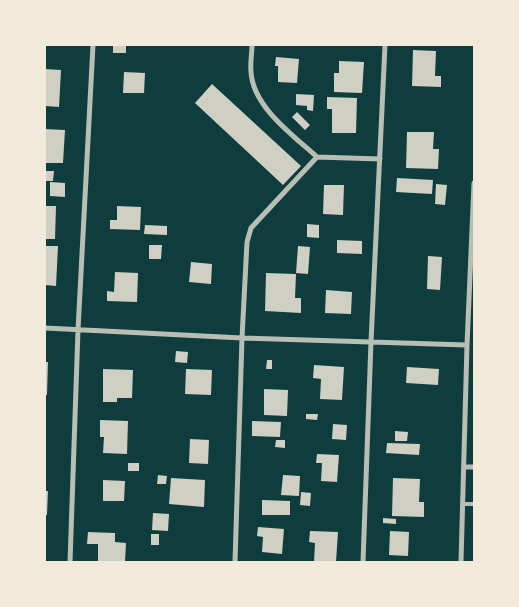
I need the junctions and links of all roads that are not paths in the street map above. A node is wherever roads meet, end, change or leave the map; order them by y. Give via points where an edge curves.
1 (93, 45) edge
2 (252, 45) edge
3 (385, 45) edge
4 (317, 157) junction
5 (380, 159) junction
6 (474, 183) edge
7 (45, 328) edge
8 (78, 330) junction
9 (242, 338) junction
10 (371, 342) junction
11 (467, 346) junction
12 (464, 467) junction
13 (474, 467) edge
14 (463, 504) junction
15 (474, 504) edge
16 (70, 562) edge
17 (234, 562) edge
18 (363, 562) edge
19 (461, 562) edge

1 - 8 street
2 - 4 street via 251,74 257,94 267,111
3 - 5 street
4 - 5 street
4 - 9 street via 251,228 247,242
5 - 10 street
6 - 11 street
7 - 8 street
8 - 9 street
8 - 16 street
9 - 10 street
9 - 17 street
10 - 11 street
10 - 18 street
11 - 12 street
12 - 13 street
12 - 14 street
14 - 15 lane
14 - 19 street

